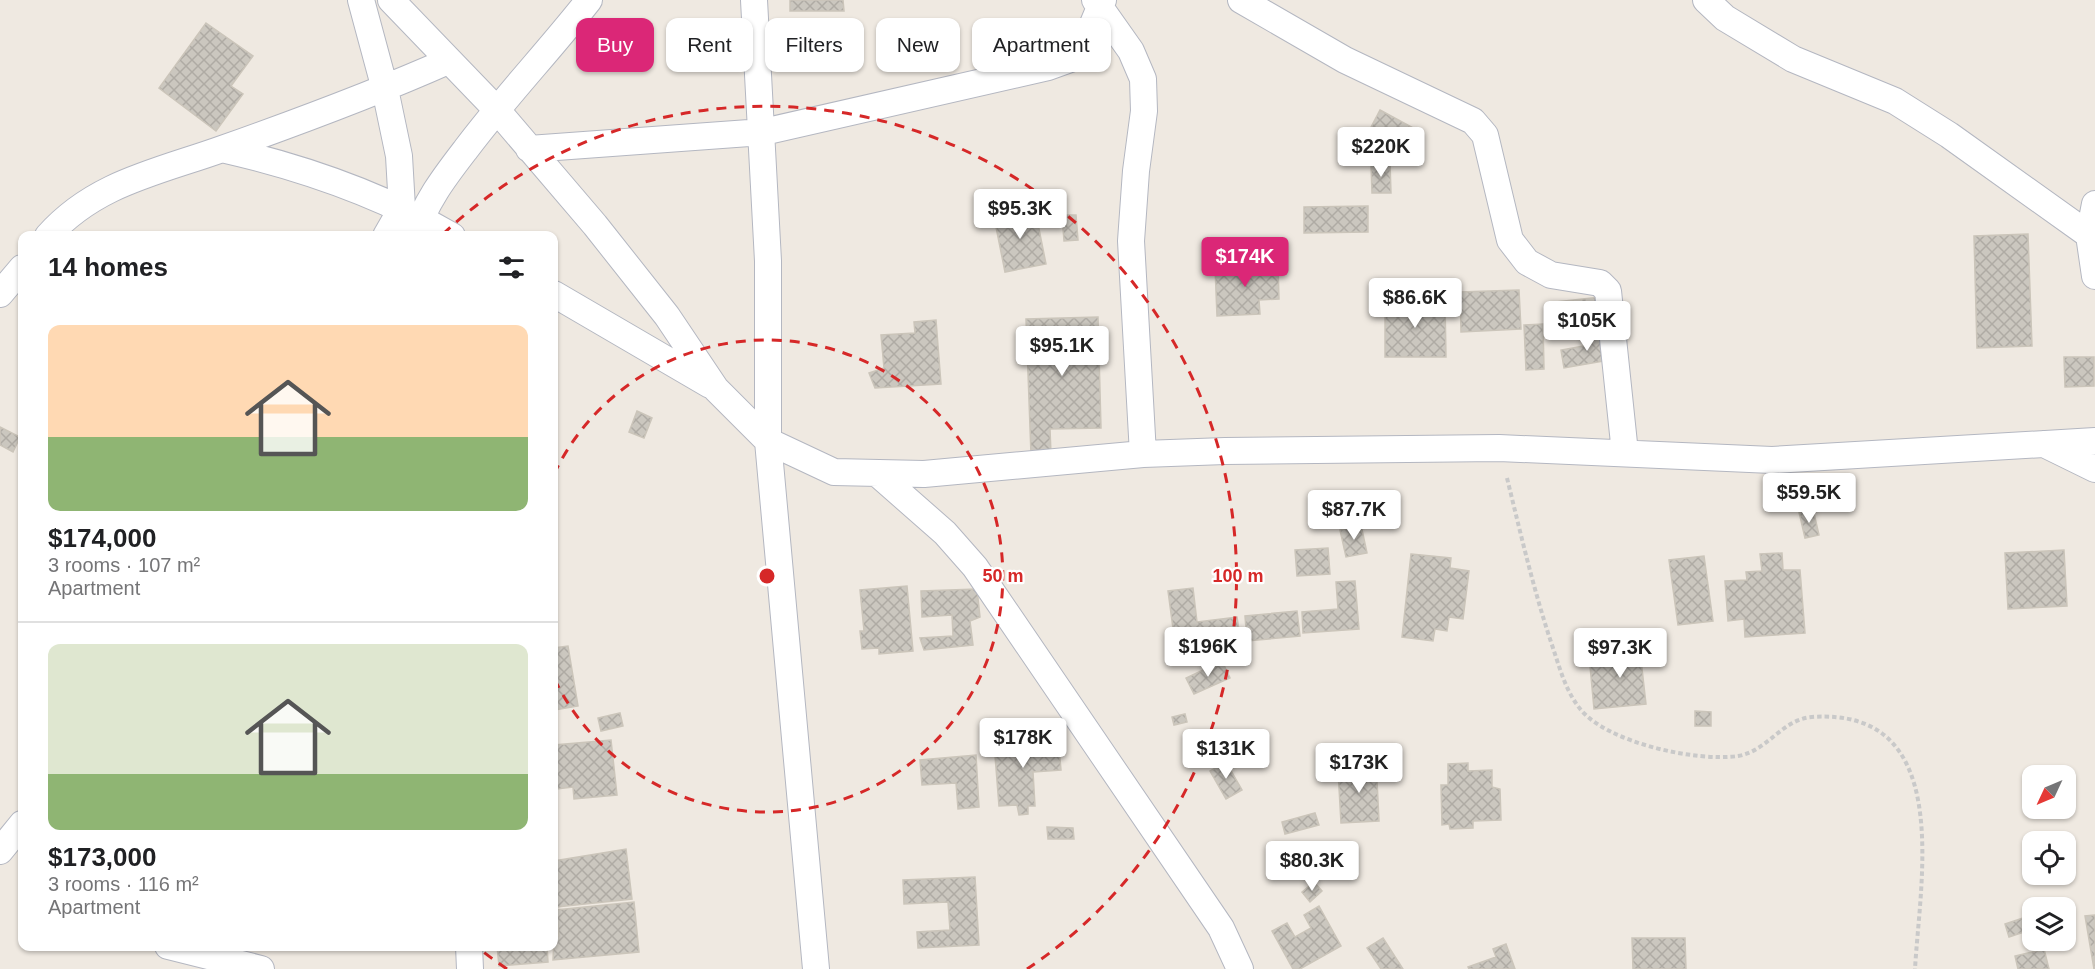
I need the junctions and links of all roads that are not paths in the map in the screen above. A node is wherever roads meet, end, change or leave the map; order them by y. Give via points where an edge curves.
1 (361, 0) edge
2 (391, 0) edge
3 (589, 0) edge
4 (754, 0) edge
5 (1241, 0) edge
6 (1706, 0) edge
7 (1099, 2) edge
8 (448, 61) junction
9 (385, 89) junction
10 (496, 109) junction
11 (763, 132) junction
12 (222, 149) junction
13 (529, 149) junction
14 (2095, 204) edge
15 (412, 220) edge
16 (53, 231) edge
17 (394, 231) edge
18 (440, 231) edge
19 (2089, 235) junction
20 (18, 273) edge
21 (2095, 276) edge
22 (0, 294) edge
23 (558, 296) edge
24 (716, 388) junction
25 (768, 441) junction
26 (2095, 441) edge
27 (2044, 444) junction
28 (1626, 453) junction
29 (1143, 454) junction
30 (2095, 469) edge
31 (879, 475) junction
32 (183, 951) edge
33 (469, 951) edge
34 (221, 964) edge
35 (261, 969) edge
36 (470, 969) edge
37 (816, 969) edge
38 (1240, 969) edge

1 - 9 street
2 - 8 street
3 - 10 street
4 - 11 street
5 - 28 street via 1345,60 1473,121 1485,135 1510,240 1527,262 1551,275 1600,283 1608,291
6 - 19 street via 1725,18 1793,59 1895,100
7 - 11 street via 1087,38 1073,58
7 - 29 street via 1131,51 1143,80 1144,111 1131,241
8 - 9 street
8 - 10 street
9 - 12 street
9 - 15 street
10 - 13 street
10 - 15 street
11 - 13 street
11 - 25 street
12 - 15 street via 298,170
12 - 16 street via 86,201
13 - 24 street via 668,316
14 - 19 street
15 - 17 street
15 - 18 street
19 - 21 street
20 - 22 street
23 - 24 street
24 - 25 street
25 - 31 street via 834,472
25 - 37 street
26 - 27 street
27 - 28 street via 1772,460
27 - 30 street
28 - 29 street via 1372,448
29 - 31 street
31 - 38 street via 945,533 975,567 1221,928
32 - 34 street
33 - 36 street
34 - 35 street

